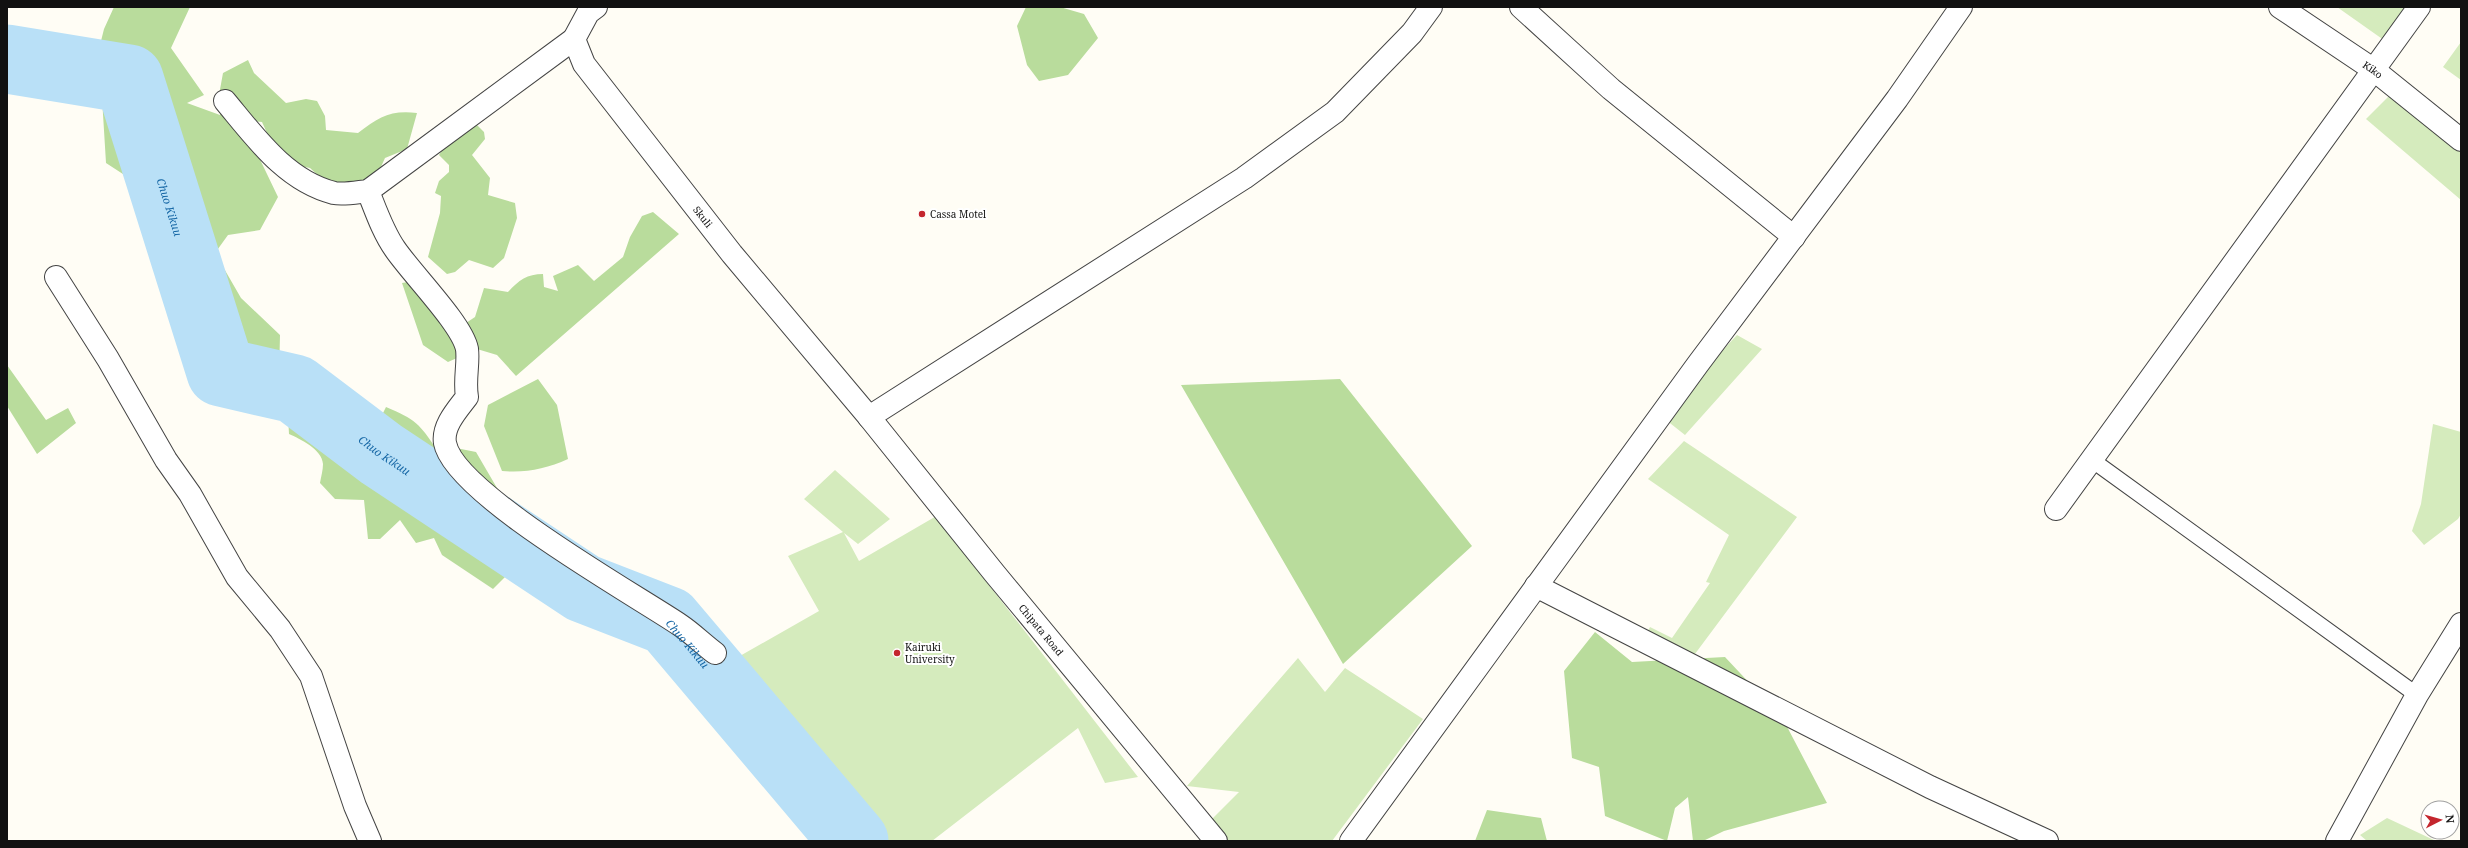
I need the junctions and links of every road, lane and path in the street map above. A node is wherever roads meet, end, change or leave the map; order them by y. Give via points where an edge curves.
1 (596, 7) edge
2 (1431, 7) edge
3 (1521, 7) edge
4 (1961, 7) edge
5 (2280, 7) edge
6 (2419, 7) edge
7 (574, 39) junction
8 (2374, 70) junction
9 (225, 101) dead end
10 (2461, 140) edge
11 (368, 191) junction
12 (1794, 237) junction
13 (56, 277) dead end
14 (869, 417) junction
15 (2092, 460) junction
16 (2056, 509) dead end
17 (1536, 586) junction
18 (2461, 624) edge
19 (715, 653) dead end
20 (2417, 695) junction
21 (370, 841) edge
22 (1216, 841) edge
23 (1351, 841) edge
24 (2048, 841) edge
25 (2337, 841) edge

1 - 7 street via 588,13
2 - 14 street via 1412,33 1346,100 1244,178
3 - 12 street via 1611,89
4 - 12 street via 1897,99
5 - 8 street, Kiko
6 - 8 street
7 - 11 street
7 - 14 street, Skuli via 584,64 647,146 732,254
8 - 10 street, Kiko
8 - 15 street
9 - 11 street via 269,152 302,180 335,193
11 - 19 street via 395,249 459,330 467,349 464,382 467,398 451,418 444,441 450,458 491,497 570,557 681,625
12 - 17 street
13 - 21 street via 108,359 166,460 190,494 237,577 280,629 311,676 355,806
14 - 22 street, Chipata Road via 994,574
15 - 16 street
15 - 20 lane
17 - 23 street
17 - 24 street via 1930,787
18 - 20 street
20 - 25 street

